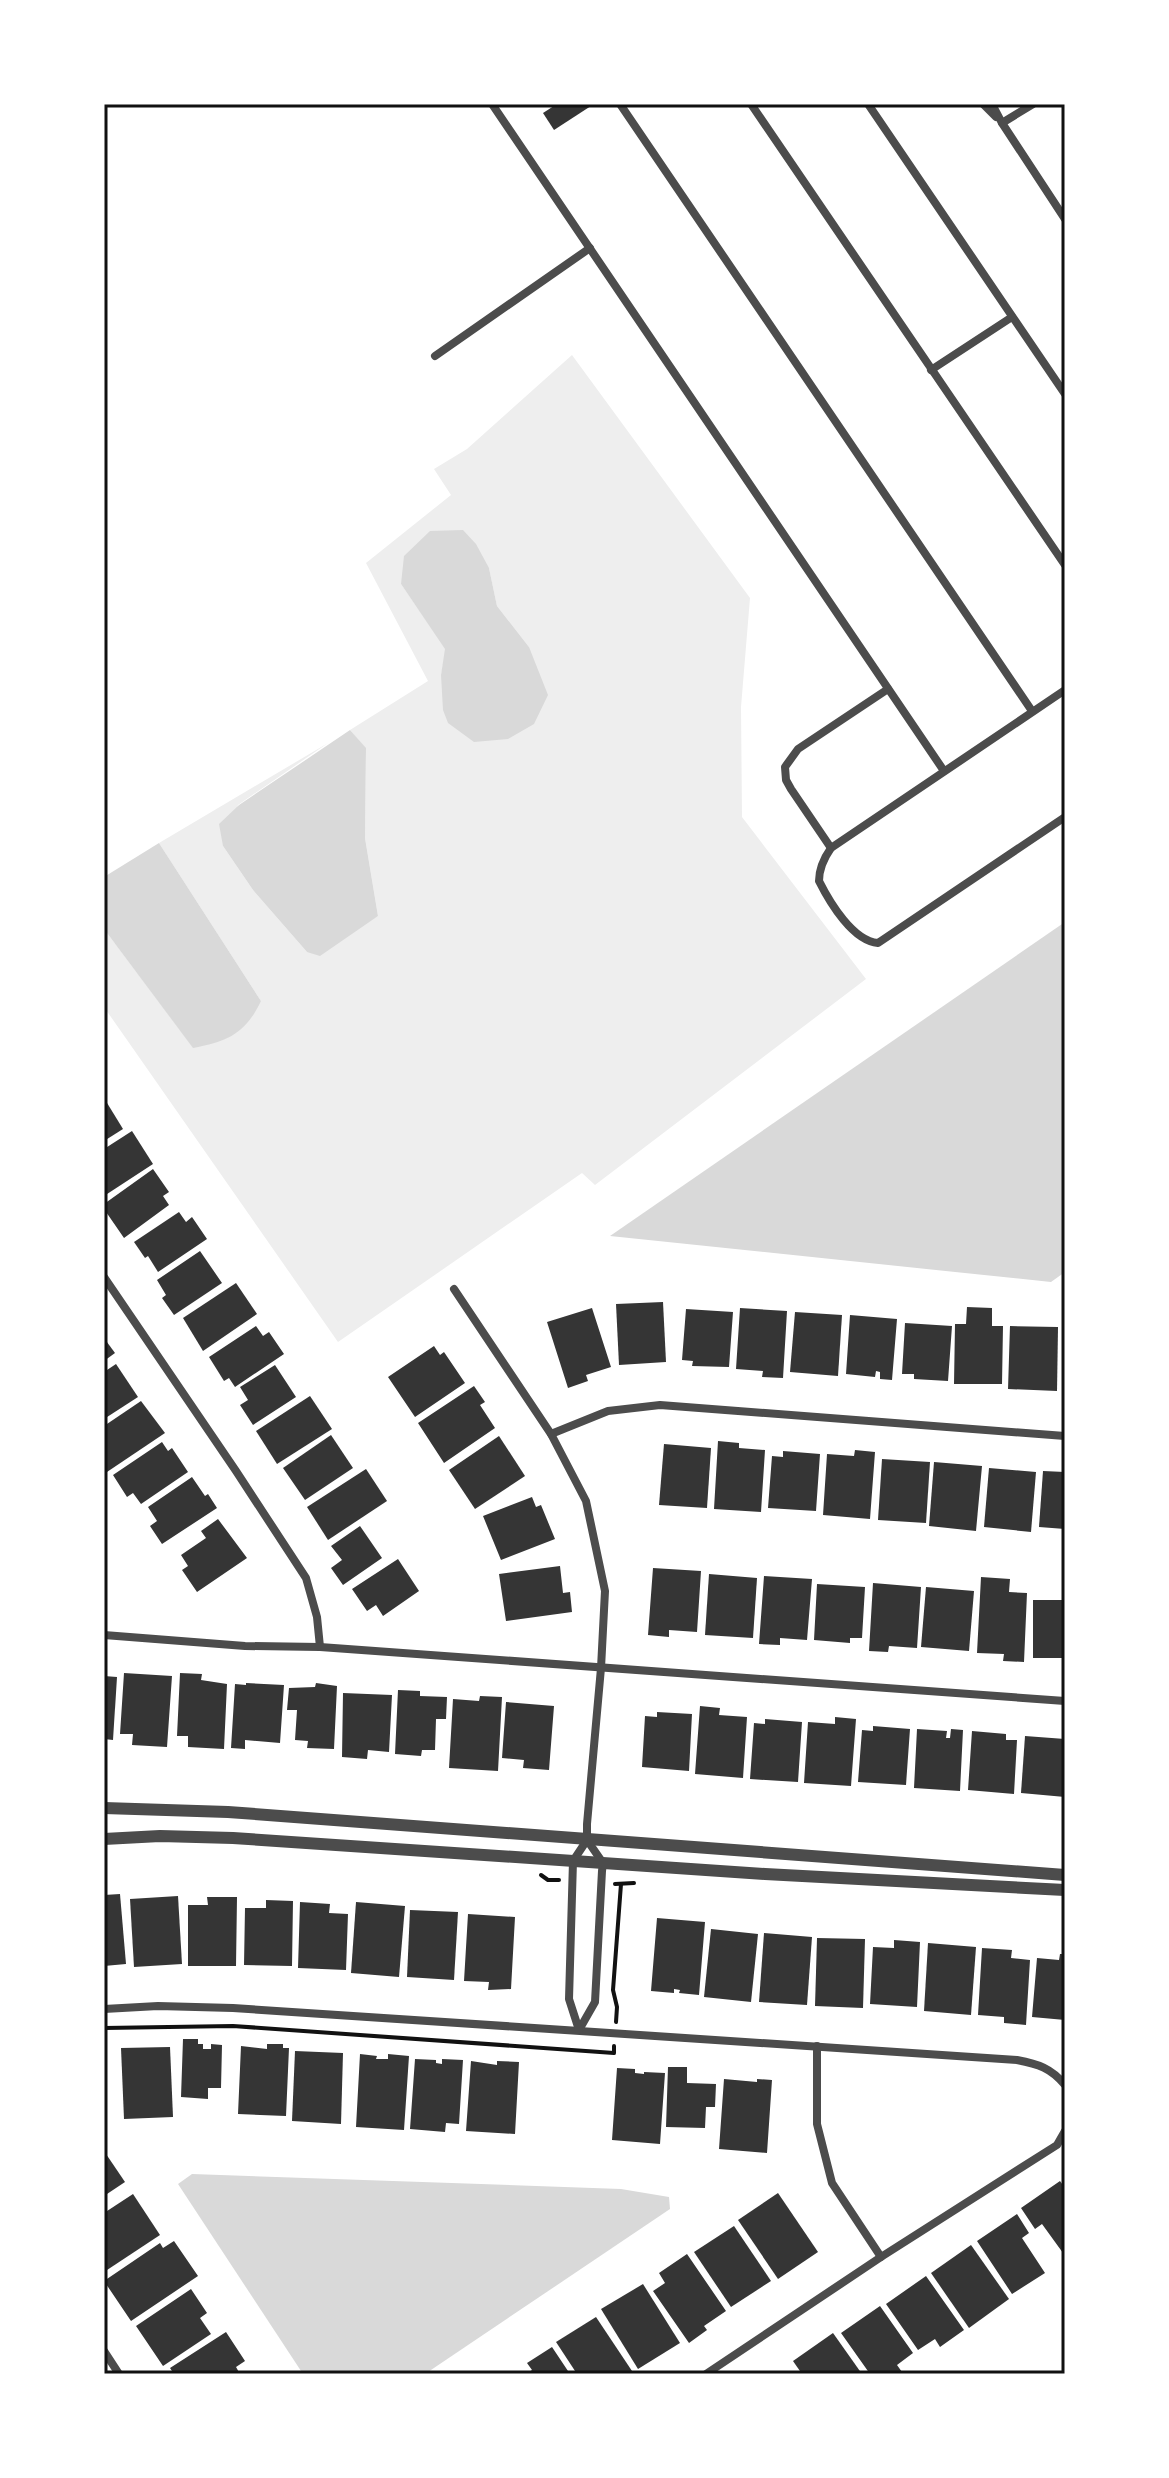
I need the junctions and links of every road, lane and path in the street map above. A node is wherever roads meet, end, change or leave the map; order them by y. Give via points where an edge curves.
1 (493, 104) edge
2 (620, 104) edge
3 (751, 104) edge
4 (868, 104) edge
5 (983, 104) edge
6 (992, 104) edge
7 (1033, 104) edge
8 (1002, 123) junction
9 (1065, 219) edge
10 (590, 248) junction
11 (1012, 317) junction
12 (435, 356) dead end
13 (931, 370) junction
14 (1065, 394) edge
15 (1065, 565) edge
16 (888, 689) junction
17 (1065, 690) edge
18 (1032, 711) junction
19 (944, 771) junction
20 (1065, 817) edge
21 (831, 848) junction
22 (104, 1277) edge
23 (454, 1289) dead end
24 (551, 1434) junction
25 (1065, 1436) edge
26 (104, 1635) edge
27 (320, 1647) junction
28 (601, 1668) junction
29 (1065, 1701) edge
30 (104, 1808) edge
31 (104, 1839) edge
32 (587, 1840) junction
33 (573, 1861) junction
34 (603, 1863) junction
35 (1065, 1875) edge
36 (1065, 1890) edge
37 (104, 2009) edge
38 (579, 2030) junction
39 (817, 2046) junction
40 (1065, 2085) edge
41 (1065, 2131) edge
42 (881, 2257) junction
43 (104, 2351) edge
44 (119, 2374) edge
45 (706, 2374) edge

1 - 10 street
2 - 18 street
3 - 13 street
4 - 11 street
5 - 8 street
6 - 8 street
7 - 8 street
8 - 9 street
10 - 12 street
10 - 16 street
11 - 13 street
11 - 14 street
13 - 15 street
16 - 19 street
16 - 21 street via 798,749 785,767 791,789
17 - 18 street
18 - 19 street
19 - 21 street
20 - 21 street via 878,943 858,936 822,888 819,874
22 - 27 street via 306,1578
23 - 24 street
24 - 25 street via 608,1411 660,1405
24 - 28 street via 586,1501 596,1542 605,1591
26 - 27 street
27 - 28 street
28 - 29 street
28 - 32 street
30 - 32 street via 243,1813
31 - 33 street via 233,1838
32 - 33 street
32 - 34 street
32 - 35 street
33 - 34 street
33 - 38 street via 569,1999
34 - 36 street
34 - 38 street via 595,2002
37 - 38 street via 233,2008
38 - 39 street
39 - 40 street via 1017,2060 1039,2064
39 - 42 street via 817,2124 832,2183
41 - 42 street via 1057,2145
42 - 45 street
43 - 44 street

